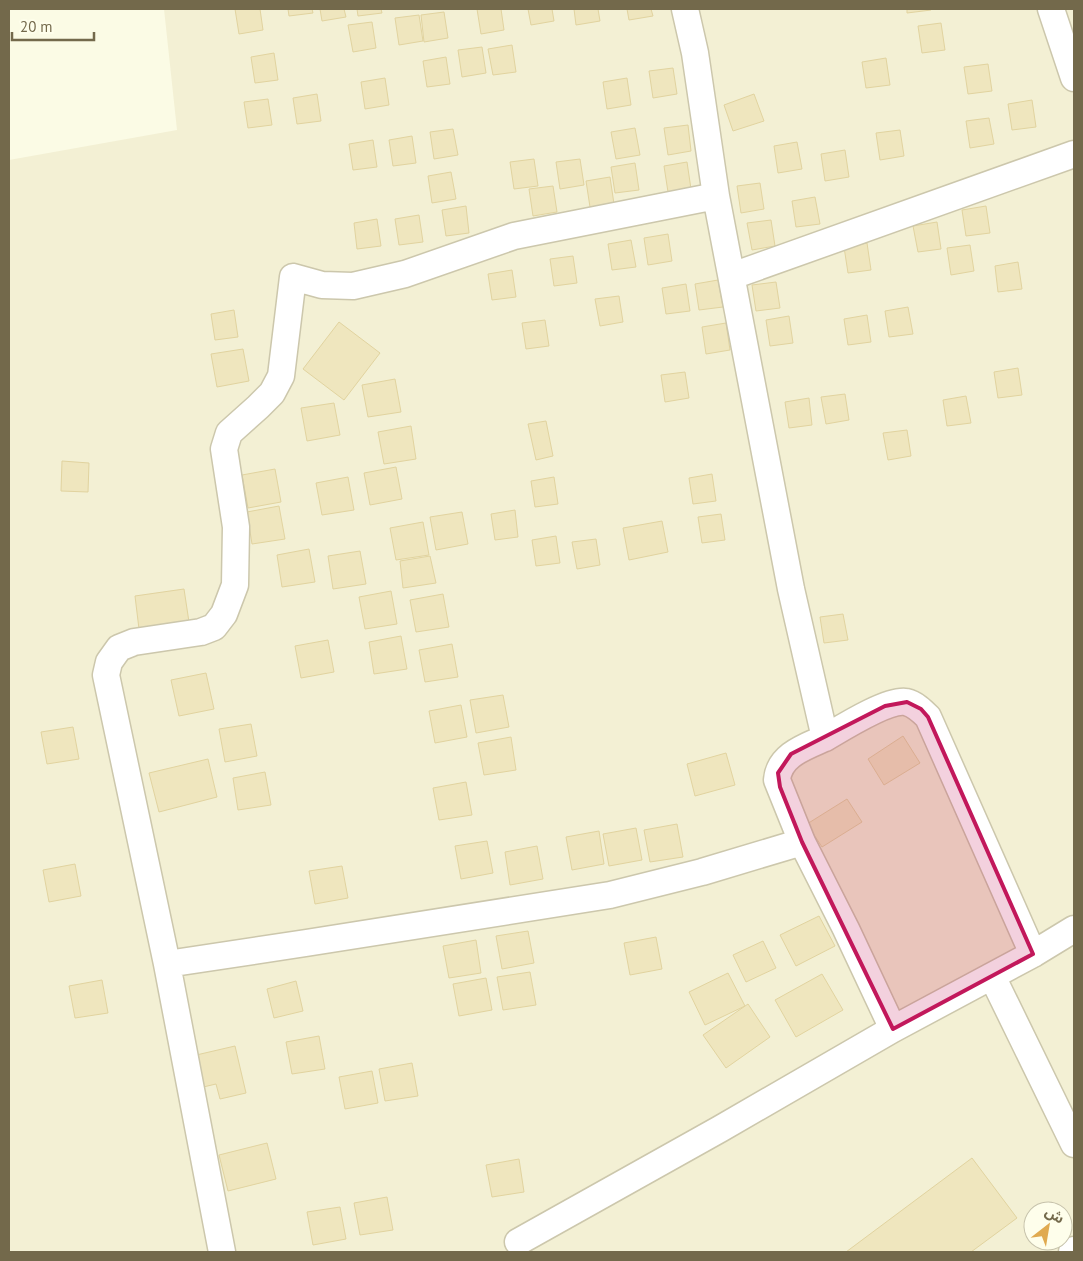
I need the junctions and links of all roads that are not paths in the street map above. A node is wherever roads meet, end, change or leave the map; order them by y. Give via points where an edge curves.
1 (685, 9) edge
2 (1051, 9) edge
3 (1074, 78) edge
4 (1074, 154) edge
5 (716, 196) junction
6 (732, 276) junction
7 (825, 738) junction
8 (802, 842) junction
9 (1074, 929) edge
10 (1033, 954) junction
11 (167, 964) junction
12 (992, 976) junction
13 (893, 1029) junction
14 (1074, 1144) edge
15 (518, 1242) dead end
16 (222, 1252) edge

1 - 5 street via 695,53
2 - 3 street
4 - 6 street
5 - 6 street
5 - 11 street via 514,236 405,274 353,286 322,285 293,277 281,376 272,393 229,433 224,449 236,527 235,585 224,614 214,627 201,632 134,642 120,648 109,662 106,675
6 - 7 street via 791,589
7 - 8 street via 791,754 778,773
7 - 10 street via 865,715 900,702 913,704 928,717
8 - 11 street via 610,895
8 - 13 street
9 - 10 street
10 - 12 street
11 - 16 street
12 - 13 street
12 - 14 street
13 - 15 street

